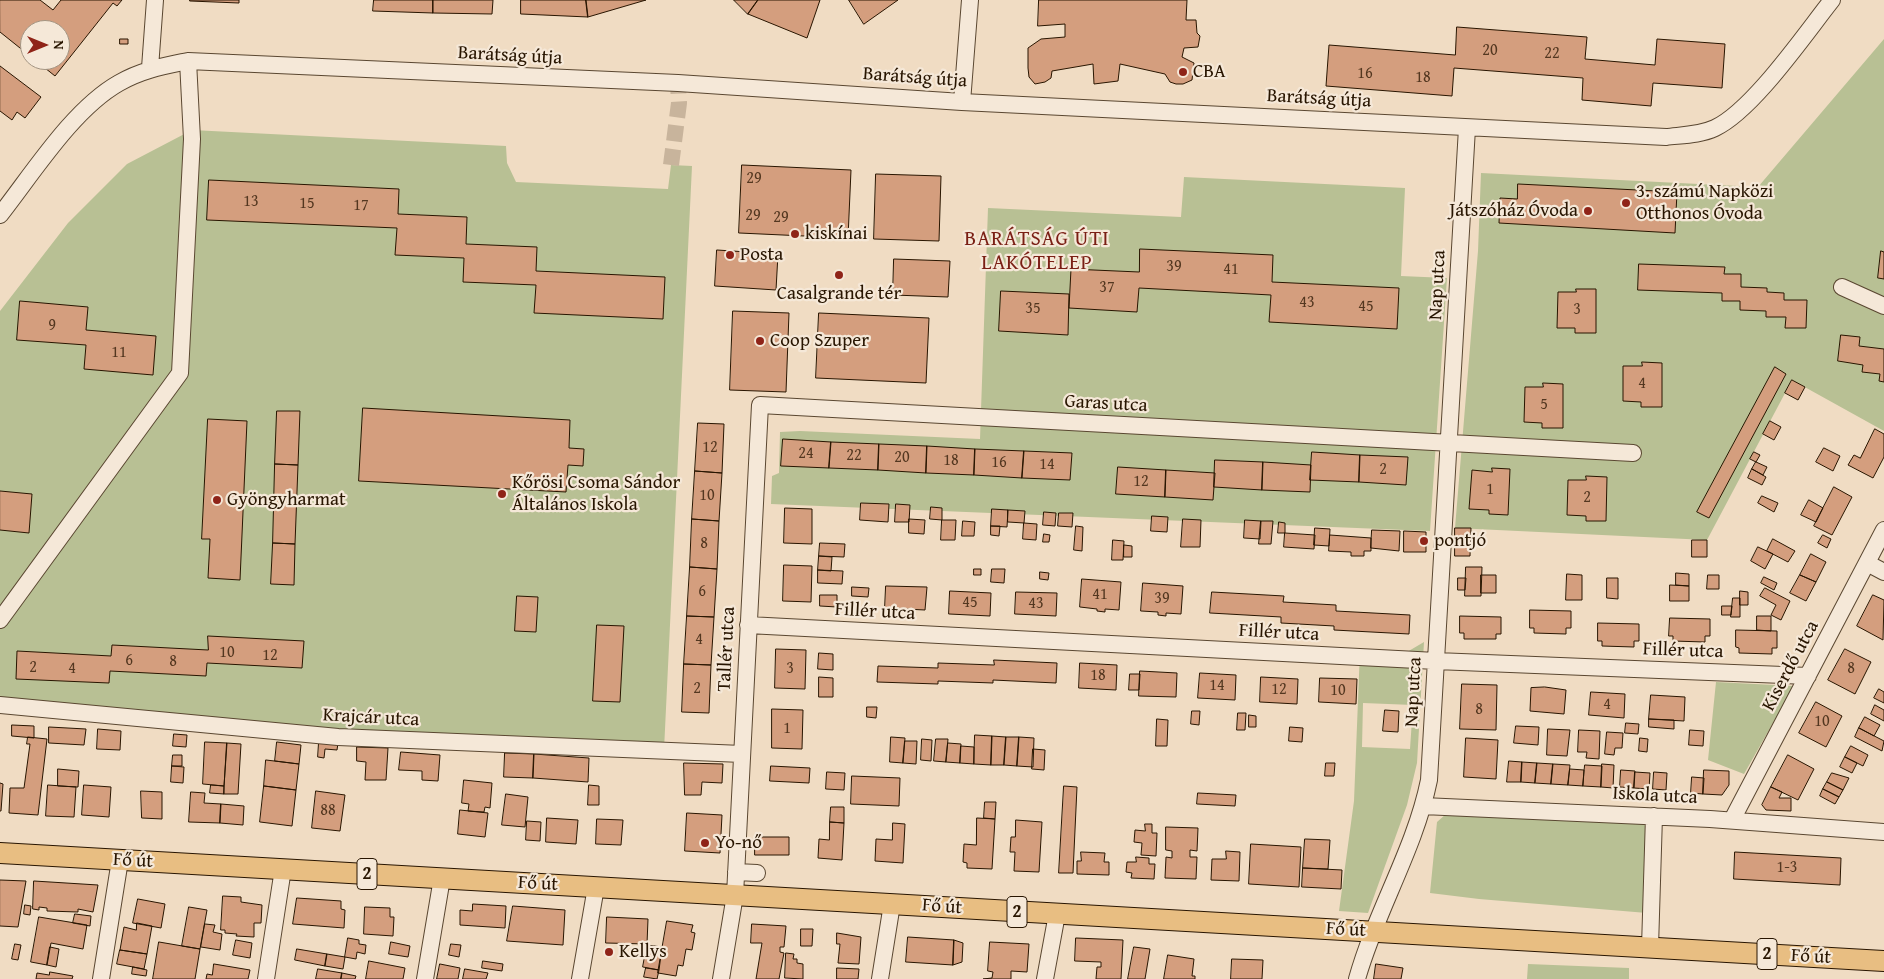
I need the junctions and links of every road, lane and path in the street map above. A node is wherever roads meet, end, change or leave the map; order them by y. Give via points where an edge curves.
1 (155, 0) edge
2 (970, 0) edge
3 (1832, 0) edge
4 (188, 61) junction
5 (150, 68) junction
6 (962, 102) junction
7 (1467, 128) junction
8 (0, 215) edge
9 (1842, 287) dead end
10 (1884, 306) edge
11 (760, 405) joint
12 (1448, 445) junction
13 (1633, 453) dead end
14 (1884, 530) edge
15 (1868, 563) junction
16 (1884, 572) edge
17 (0, 620) edge
18 (748, 625) junction
19 (1436, 661) junction
20 (1808, 676) junction
21 (0, 706) edge
22 (742, 754) junction
23 (1423, 806) junction
24 (1654, 816) junction
25 (1732, 820) junction
26 (1884, 832) edge
27 (0, 853) edge
28 (120, 860) junction
29 (284, 869) junction
30 (736, 872) junction
31 (757, 873) dead end
32 (442, 878) junction
33 (596, 887) junction
34 (735, 895) junction
35 (892, 904) junction
36 (1057, 914) junction
37 (1374, 932) junction
38 (1650, 947) junction
39 (1884, 961) edge
40 (101, 979) edge
41 (266, 979) edge
42 (425, 979) edge
43 (580, 979) edge
44 (721, 979) edge
45 (880, 979) edge
46 (1045, 979) edge
47 (1357, 979) edge

1 - 5 street
2 - 6 street
3 - 7 street, Barátság útja via 1753,98 1716,128 1666,137
4 - 5 street, Barátság útja
4 - 6 street, Barátság útja via 678,83
4 - 17 street via 192,139 180,373
5 - 8 street, Barátság útja via 118,83 77,116
6 - 7 street, Barátság útja
7 - 12 street, Nap utca
9 - 10 street
11 - 12 street, Garas utca
11 - 18 street, Tallér utca
12 - 13 street
12 - 19 street, Nap utca
14 - 15 street, Kiserdő utca
15 - 16 street
15 - 20 street, Kiserdő utca
18 - 19 street, Fillér utca
18 - 22 street, Tallér utca
19 - 20 street, Fillér utca
19 - 23 street, Nap utca via 1429,780
20 - 25 street, Kiserdő utca
21 - 22 street, Krajcár utca via 338,737
22 - 30 street, Tallér utca
23 - 24 street, Iskola utca
23 - 37 street, Nap utca
24 - 25 street, Iskola utca
24 - 38 street
25 - 26 street, Iskola utca
27 - 28 main road, Fő út / 2
28 - 29 main road, Fő út / 2
28 - 40 street
29 - 32 main road, Fő út / 2
29 - 41 street
30 - 31 street
30 - 34 street, Tallér utca
32 - 33 main road, Fő út / 2
32 - 42 street
33 - 34 main road, Fő út / 2
33 - 43 street
34 - 35 main road, Fő út / 2
34 - 44 street, Tallér utca
35 - 36 main road, Fő út / 2
35 - 45 street
36 - 37 main road, Fő út / 2
36 - 46 street
37 - 38 main road, Fő út / 2
37 - 47 street, Nap utca
38 - 39 main road, Fő út / 2

